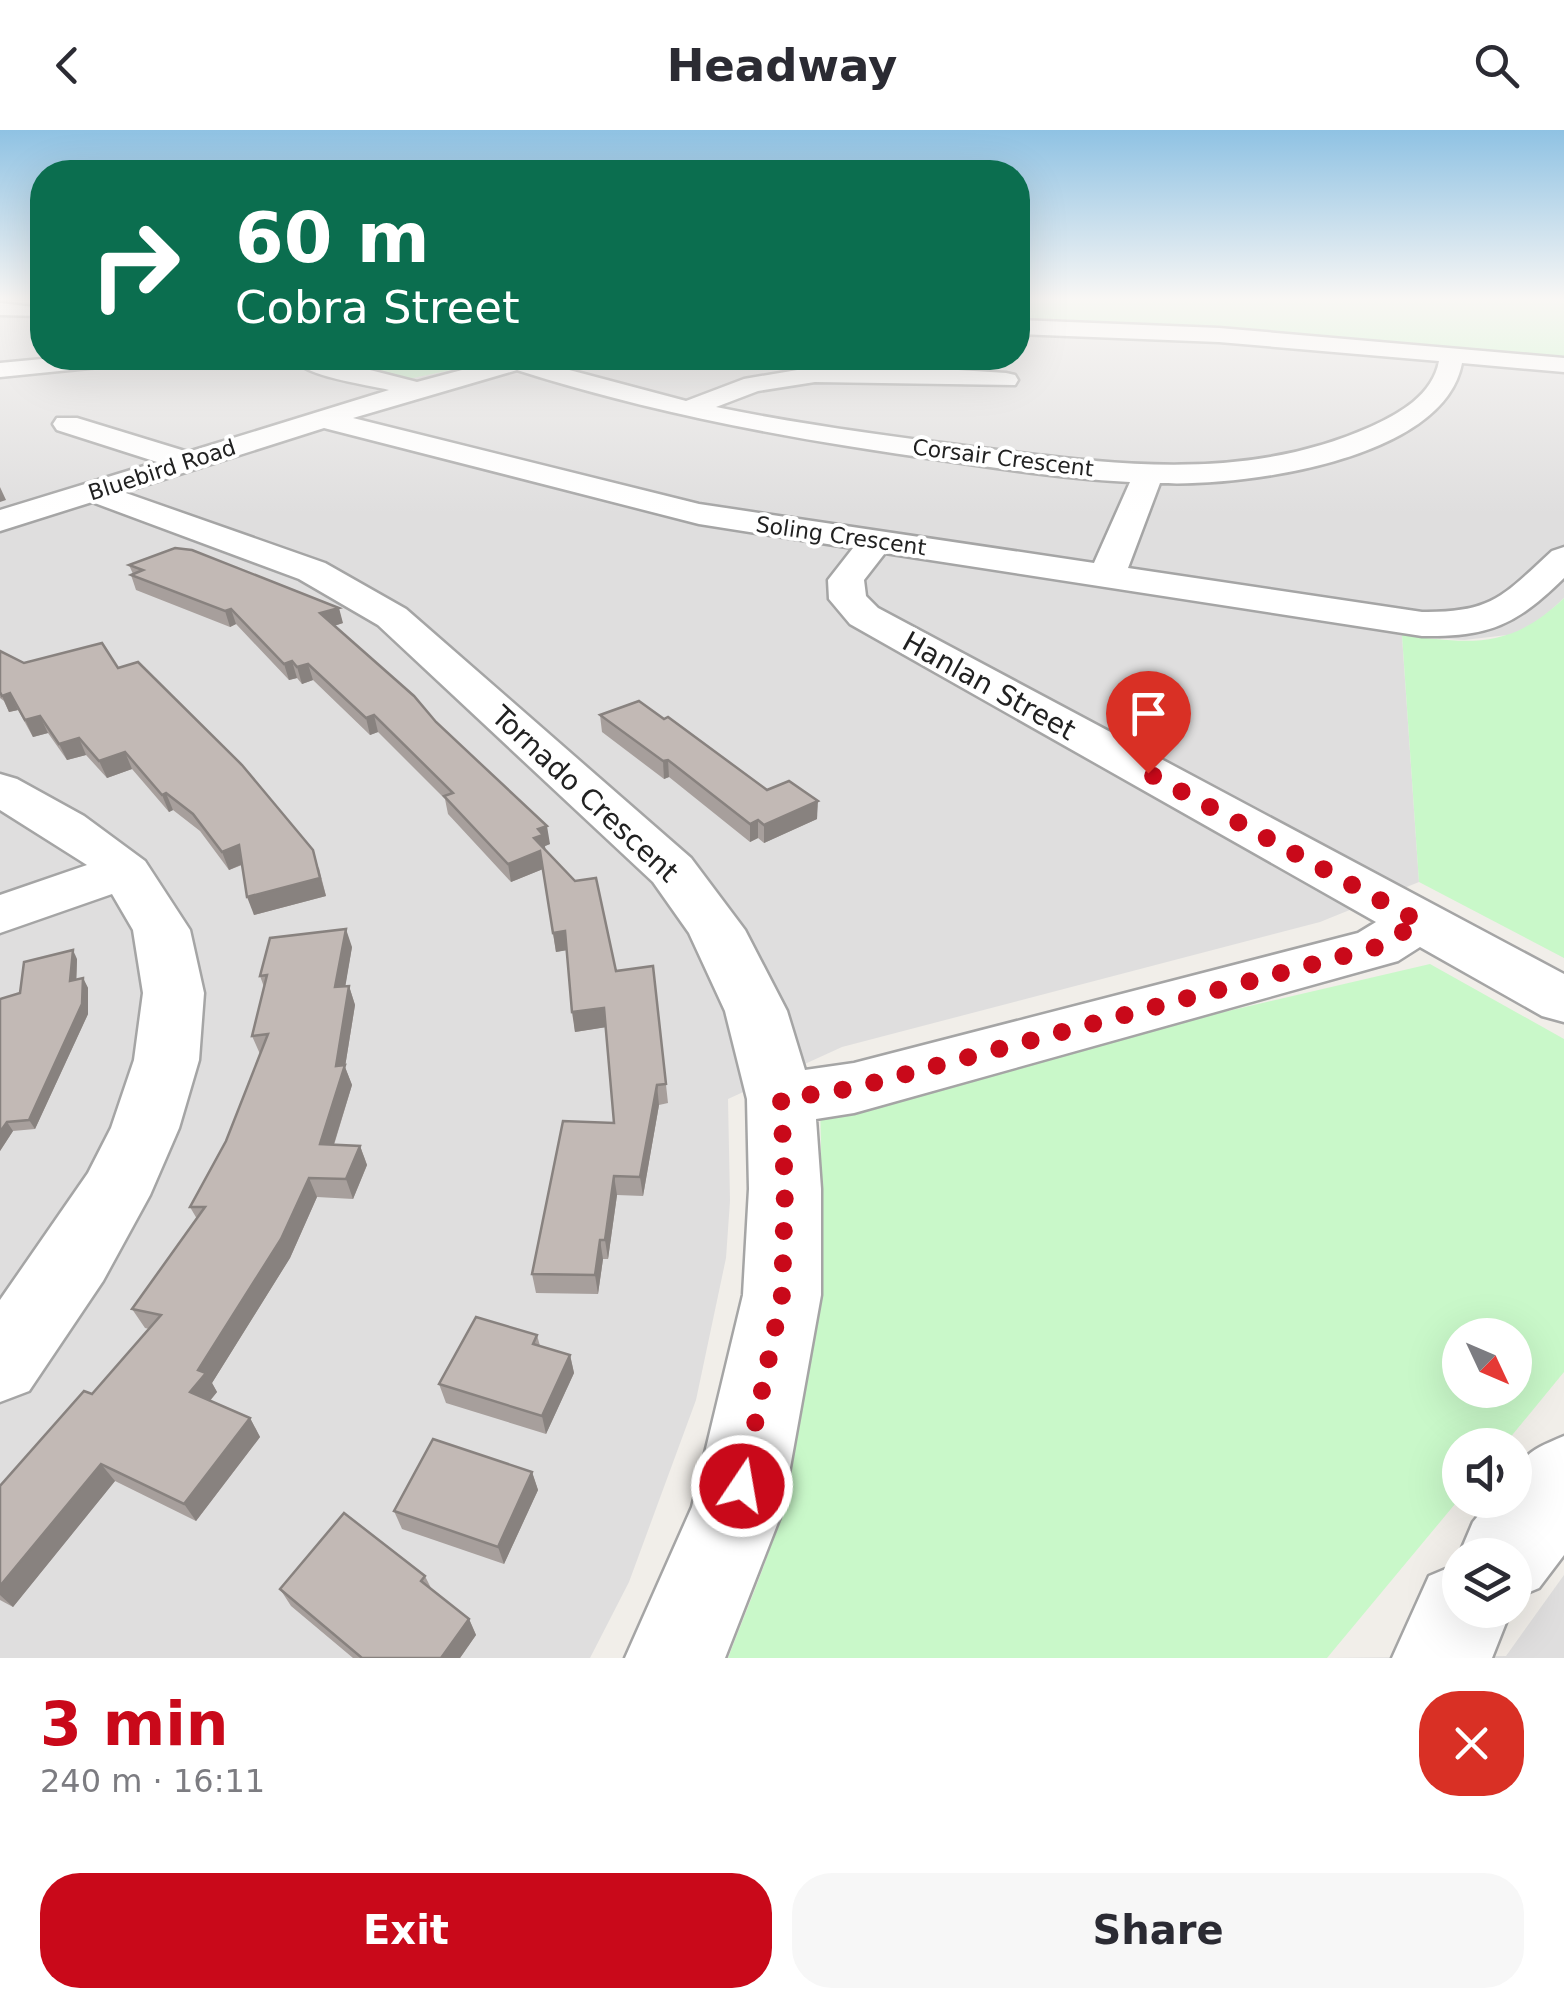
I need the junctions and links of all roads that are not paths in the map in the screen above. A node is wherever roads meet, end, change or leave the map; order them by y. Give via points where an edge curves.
1 (341, 371) edge
2 (484, 371) edge
3 (554, 371) edge
4 (1448, 371) edge
5 (1006, 380) dead end
6 (418, 389) junction
7 (689, 409) junction
8 (323, 419) junction
9 (68, 424) dead end
10 (189, 462) junction
11 (1149, 473) junction
12 (93, 492) junction
13 (0, 521) edge
14 (876, 542) junction
15 (1564, 558) edge
16 (1107, 575) junction
17 (0, 789) edge
18 (124, 871) junction
19 (0, 915) edge
20 (1420, 922) junction
21 (1564, 1001) edge
22 (781, 1099) junction
23 (0, 1364) edge
24 (1564, 1481) edge
25 (1519, 1538) edge
26 (1455, 1628) edge
27 (676, 1658) edge
28 (1442, 1658) edge

1 - 6 street
2 - 6 street
3 - 7 street, Corsair Crescent
4 - 11 street, Corsair Crescent via 1424,407 1355,448 1273,467
5 - 7 street via 796,377 746,386
6 - 8 street
7 - 11 street, Corsair Crescent via 832,437
8 - 10 street, Bluebird Road
8 - 14 street, Soling Crescent via 664,507
9 - 10 street
10 - 12 street, Bluebird Road
11 - 16 street
12 - 13 street, Bluebird Road
12 - 22 street, Tornado Crescent via 312,572 392,616 672,870 716,930 756,1011
14 - 16 street, Soling Crescent
14 - 20 street, Hanlan Street via 845,586 864,616
15 - 16 street, Soling Crescent via 1500,616 1454,625
17 - 18 street via 100,849
18 - 19 street
18 - 23 street via 150,907 171,976 163,1070 122,1182 60,1284
20 - 21 street, Hanlan Street
20 - 22 street via 1377,947 854,1088
22 - 27 street, Tornado Crescent via 782,1295 736,1512
24 - 25 street
26 - 28 street

